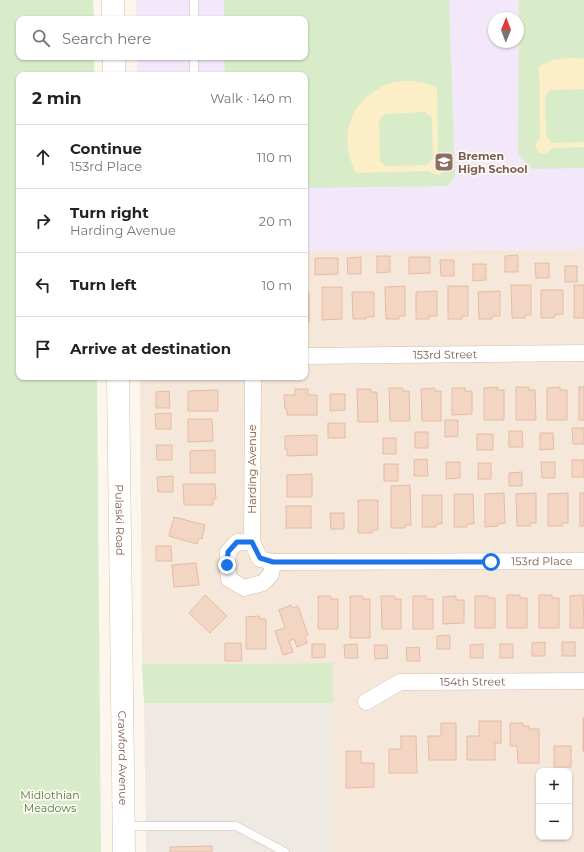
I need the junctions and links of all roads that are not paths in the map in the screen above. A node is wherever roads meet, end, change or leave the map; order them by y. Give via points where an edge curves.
1 (113, 0) edge
2 (194, 0) edge
3 (113, 16) edge
4 (194, 16) edge
5 (114, 60) edge
6 (194, 60) edge
7 (114, 72) edge
8 (194, 72) edge
9 (584, 353) edge
10 (308, 356) edge
11 (118, 380) edge
12 (253, 380) edge
13 (252, 542) junction
14 (266, 560) junction
15 (584, 561) edge
16 (122, 664) joint
17 (584, 680) edge
18 (366, 702) dead end
19 (124, 826) junction
20 (124, 852) edge
21 (285, 852) edge

1 - 3 main road
2 - 4 lane
5 - 7 main road
6 - 8 lane
9 - 10 street, 153rd Street
11 - 16 main road, Pulaski Road
12 - 13 street, Harding Avenue
13 - 14 street, Harding Avenue
13 - 14 street via 237,542 228,552 229,579 244,588 263,583 271,574
14 - 15 street, 153rd Place
16 - 19 main road, Crawford Avenue
17 - 18 street, 154th Street via 400,682
19 - 20 main road, Crawford Avenue
19 - 21 lane via 236,826

